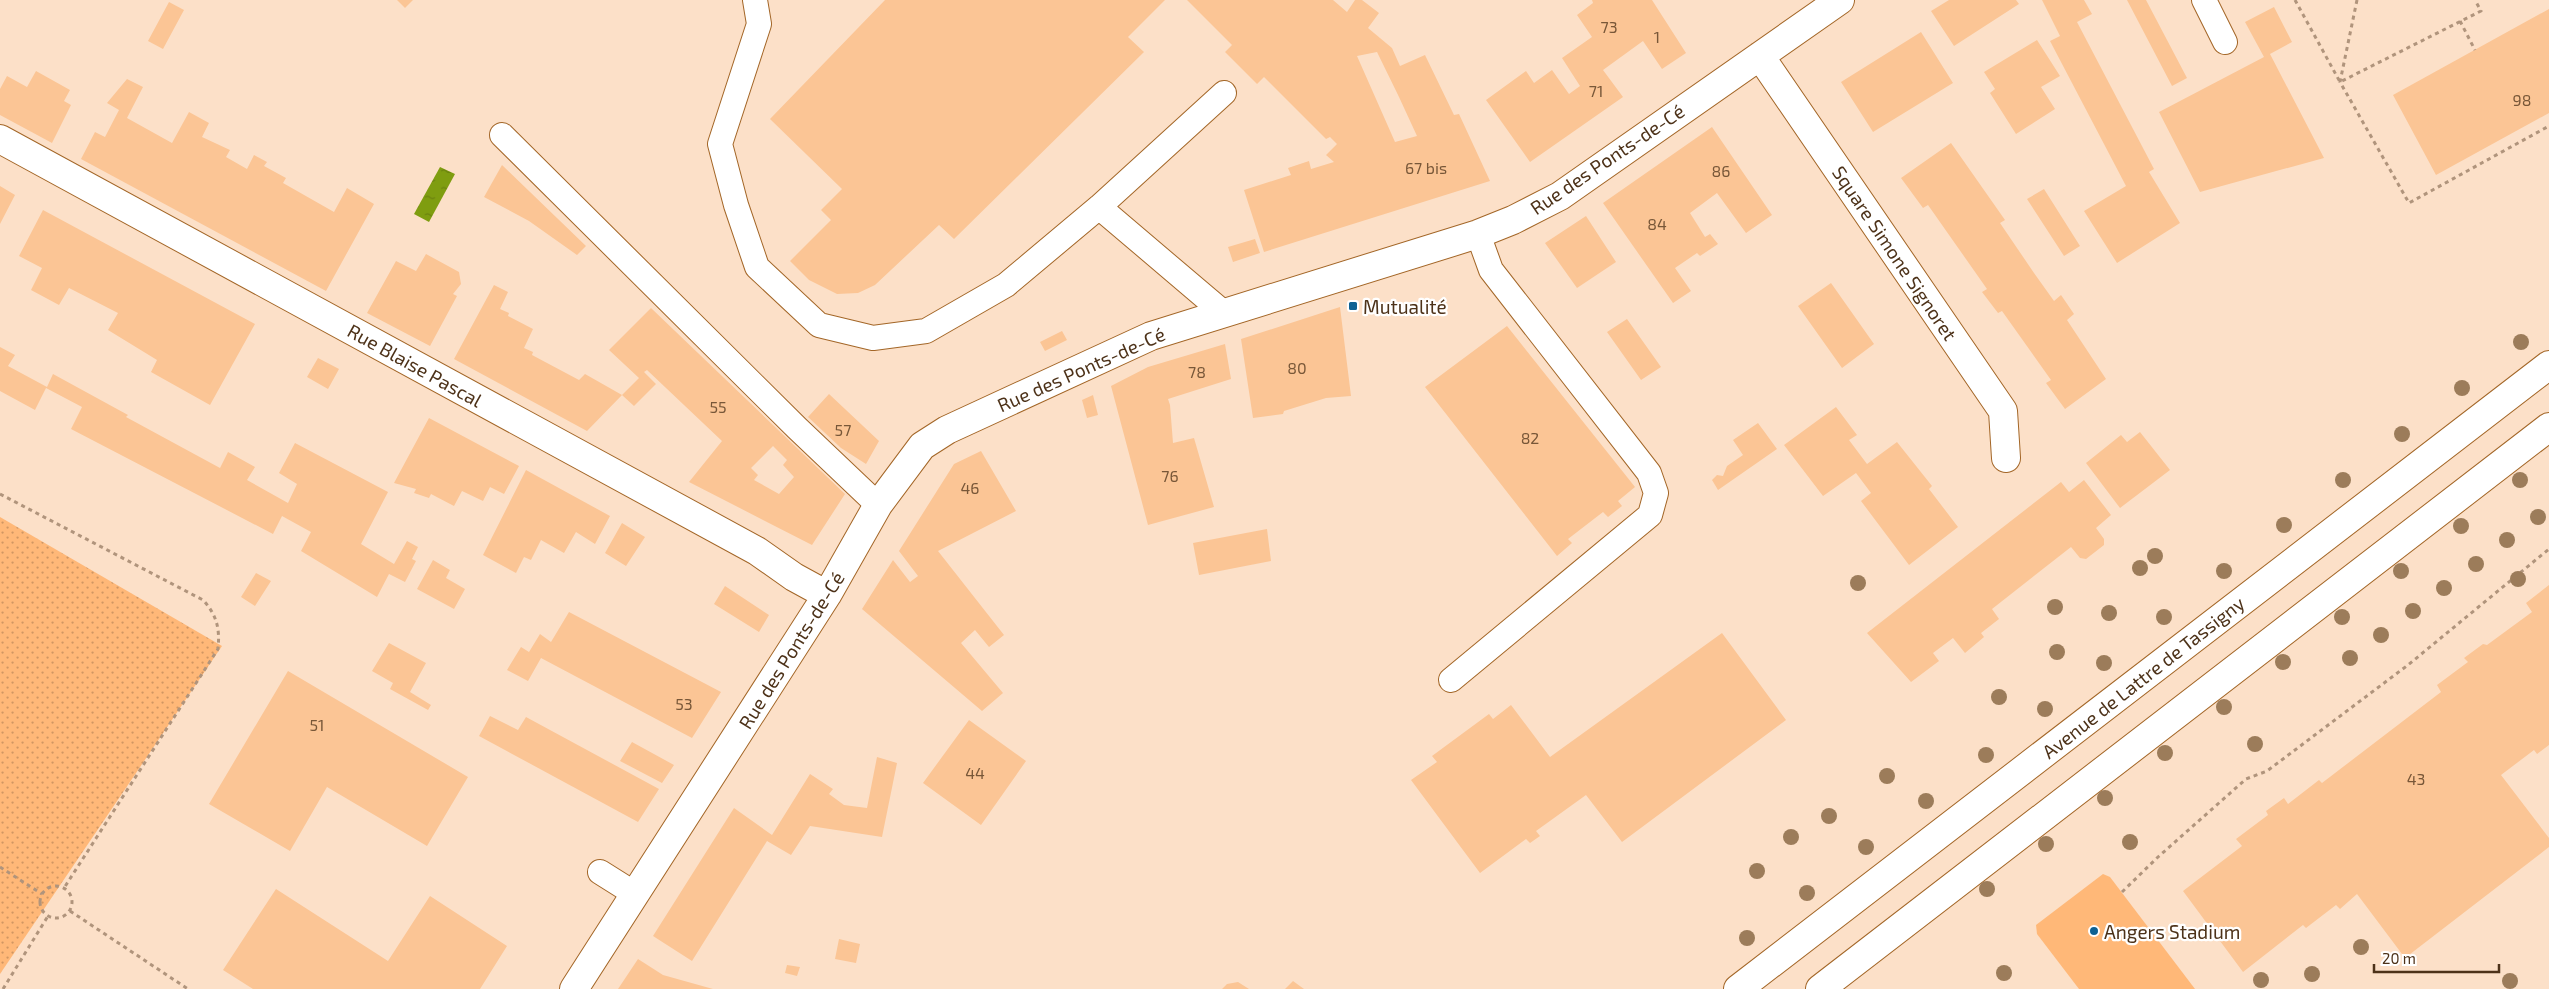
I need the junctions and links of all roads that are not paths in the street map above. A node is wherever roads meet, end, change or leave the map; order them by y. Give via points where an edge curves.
1 (756, 0) edge
2 (2204, 0) edge
3 (1824, 4) edge
4 (2225, 42) dead end
5 (1760, 56) junction
6 (1224, 93) dead end
7 (502, 135) dead end
8 (0, 139) edge
9 (1099, 207) junction
10 (1478, 234) junction
11 (1225, 314) junction
12 (2549, 365) edge
13 (2549, 427) edge
14 (2006, 458) dead end
15 (878, 505) junction
16 (827, 595) junction
17 (1451, 680) dead end
18 (600, 872) dead end
19 (635, 894) junction
20 (574, 989) edge
21 (1738, 989) edge
22 (1820, 989) edge

1 - 9 lane via 759,24 720,144 757,267 819,325 872,338 926,331 1006,285
2 - 4 lane
3 - 5 street, Rue des Ponts-de-Cé
5 - 10 street, Rue des Ponts-de-Cé via 1560,196
5 - 14 street, Square Simone Signoret via 2003,411
6 - 9 lane
7 - 15 lane
8 - 16 street, Rue Blaise Pascal via 758,551 794,577
9 - 11 lane
10 - 11 street, Rue des Ponts-de-Cé
10 - 17 lane via 1491,270 1648,473 1656,493 1650,515
11 - 15 street, Rue des Ponts-de-Cé via 1151,336 947,430 922,446
12 - 21 street, Avenue de Lattre de Tassigny
13 - 22 street
15 - 16 street, Rue des Ponts-de-Cé
16 - 19 street, Rue des Ponts-de-Cé
18 - 19 lane
19 - 20 street, Rue des Ponts-de-Cé

